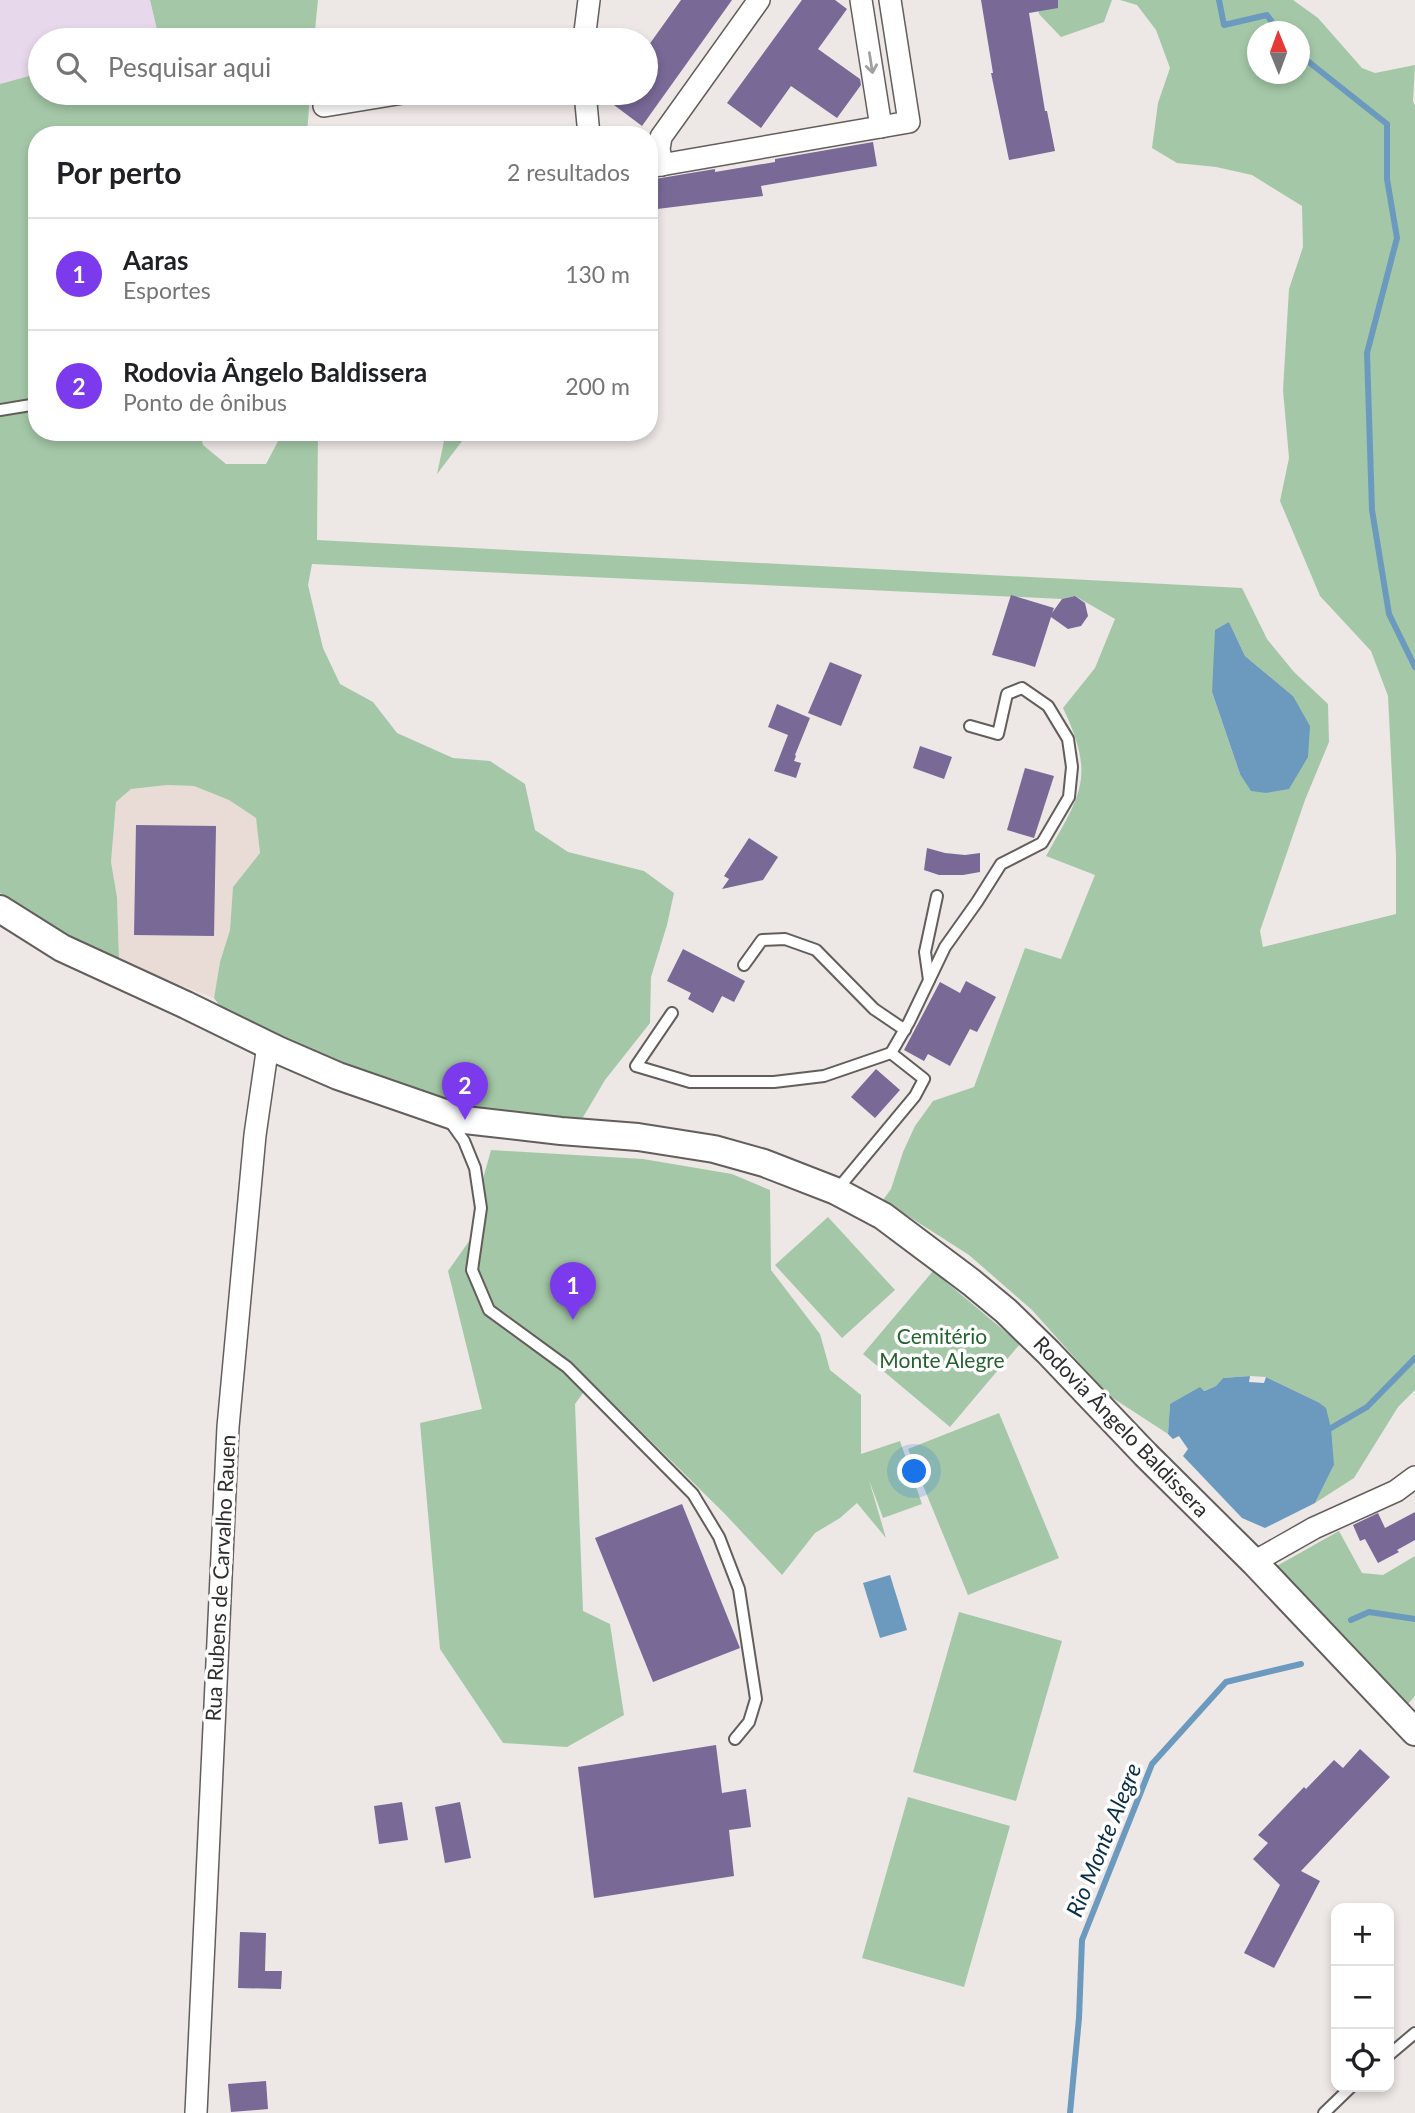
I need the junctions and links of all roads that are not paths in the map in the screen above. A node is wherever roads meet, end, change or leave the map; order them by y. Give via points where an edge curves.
1 (589, 0) edge
2 (759, 0) edge
3 (861, 0) edge
4 (890, 0) edge
5 (586, 28) edge
6 (335, 105) edge
7 (586, 105) edge
8 (324, 107) dead end
9 (588, 126) edge
10 (881, 127) junction
11 (658, 153) edge
12 (658, 165) edge
13 (28, 405) edge
14 (0, 410) edge
15 (970, 726) dead end
16 (937, 896) dead end
17 (0, 909) edge
18 (744, 965) dead end
19 (929, 980) junction
20 (672, 1013) dead end
21 (905, 1030) junction
22 (268, 1045) junction
23 (891, 1053) junction
24 (443, 1112) junction
25 (836, 1191) junction
26 (1415, 1477) edge
27 (1254, 1562) junction
28 (1415, 1732) edge
29 (735, 1739) dead end
30 (1415, 2033) edge
31 (1394, 2051) edge
32 (1345, 2092) edge
33 (196, 2113) edge
34 (1324, 2113) edge

1 - 5 street
2 - 11 street via 661,137
3 -> 10 street
4 - 10 street via 909,122
6 - 8 street
7 - 9 street
10 - 12 street
13 - 14 lane
15 - 19 lane via 998,734 1007,694 1022,688 1048,706 1068,739 1072,766 1069,797 1042,843 1001,864 945,947
16 - 19 lane via 925,952
17 - 22 street, Rodovia Ângelo Baldissera via 62,948
18 - 21 lane via 762,940 785,939 816,950 874,1009
19 - 21 lane
20 - 23 lane via 636,1066 690,1082 774,1082 824,1076
21 - 23 lane
22 - 24 street, Rodovia Ângelo Baldissera via 338,1076
22 - 33 street, Rua Rubens de Carvalho Rauen via 255,1135 228,1427
23 - 25 lane via 924,1079
24 - 25 street, Rodovia Ângelo Baldissera via 465,1120 714,1149
24 - 29 lane via 464,1141 475,1168 481,1208 472,1270 489,1310 567,1367 693,1494 719,1537 739,1589 756,1699 748,1722
25 - 27 street, Rodovia Ângelo Baldissera via 883,1216 1006,1311
26 - 27 street via 1396,1491 1314,1528
27 - 28 street, Rodovia Ângelo Baldissera
30 - 31 lane
32 - 34 lane

